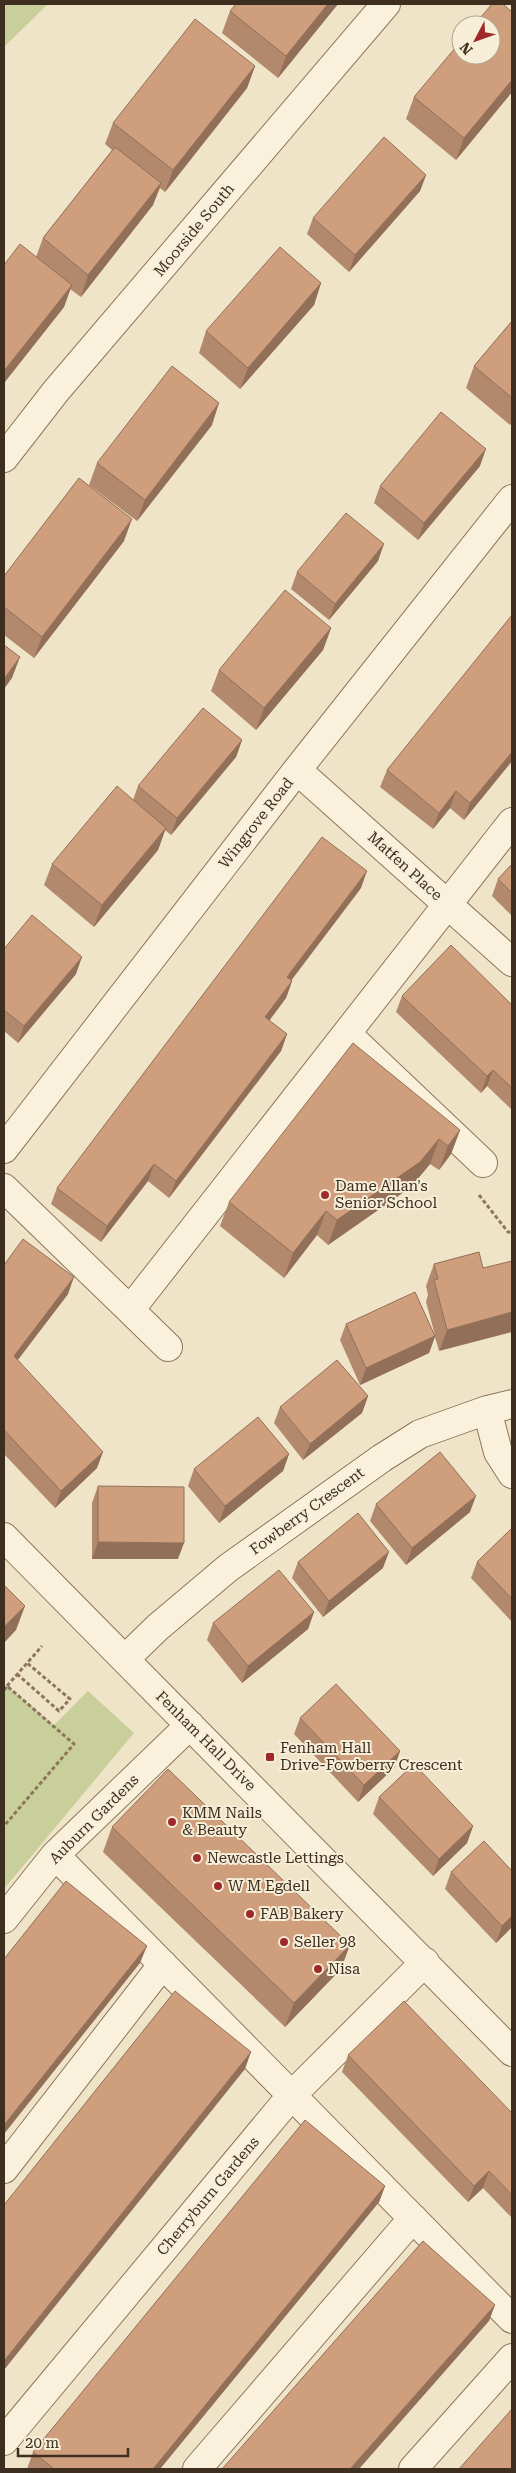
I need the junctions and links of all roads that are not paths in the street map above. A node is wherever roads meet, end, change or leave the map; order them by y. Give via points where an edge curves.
1 (386, 4) edge
2 (4, 458) edge
3 (512, 499) edge
4 (297, 770) junction
5 (512, 822) edge
6 (447, 903) junction
7 (512, 962) edge
8 (347, 1034) junction
9 (4, 1149) edge
10 (483, 1163) dead end
11 (4, 1188) edge
12 (130, 1310) junction
13 (168, 1347) dead end
14 (500, 1407) edge
15 (512, 1474) edge
16 (4, 1536) edge
17 (125, 1659) junction
18 (190, 1725) junction
19 (55, 1855) junction
20 (4, 1919) edge
21 (425, 1962) junction
22 (163, 1964) junction
23 (512, 2052) edge
24 (291, 2096) junction
25 (4, 2170) edge
26 (412, 2218) junction
27 (512, 2319) edge
28 (512, 2358) edge
29 (4, 2441) edge
30 (198, 2469) edge
31 (413, 2469) edge

1 - 2 street, Moorside South via 63,383
3 - 4 street, Wingrove Road
4 - 6 street, Matfen Place
4 - 9 street, Wingrove Road
5 - 6 street
6 - 7 street, Matfen Place
6 - 8 street
8 - 10 street
8 - 12 street
11 - 12 street
12 - 13 street
14 - 15 street via 498,1452
14 - 17 street, Fowberry Crescent via 420,1434 382,1458 228,1568
16 - 17 street, Fenham Hall Drive
17 - 18 street, Fenham Hall Drive
18 - 19 street, Auburn Gardens
18 - 21 street, Fenham Hall Drive
19 - 20 street, Auburn Gardens
19 - 22 street
21 - 23 street, Fenham Hall Drive
21 - 24 street, Cherryburn Gardens
22 - 24 street
22 - 25 street
24 - 26 street
24 - 29 street, Cherryburn Gardens
26 - 27 street
26 - 30 street
28 - 31 street

